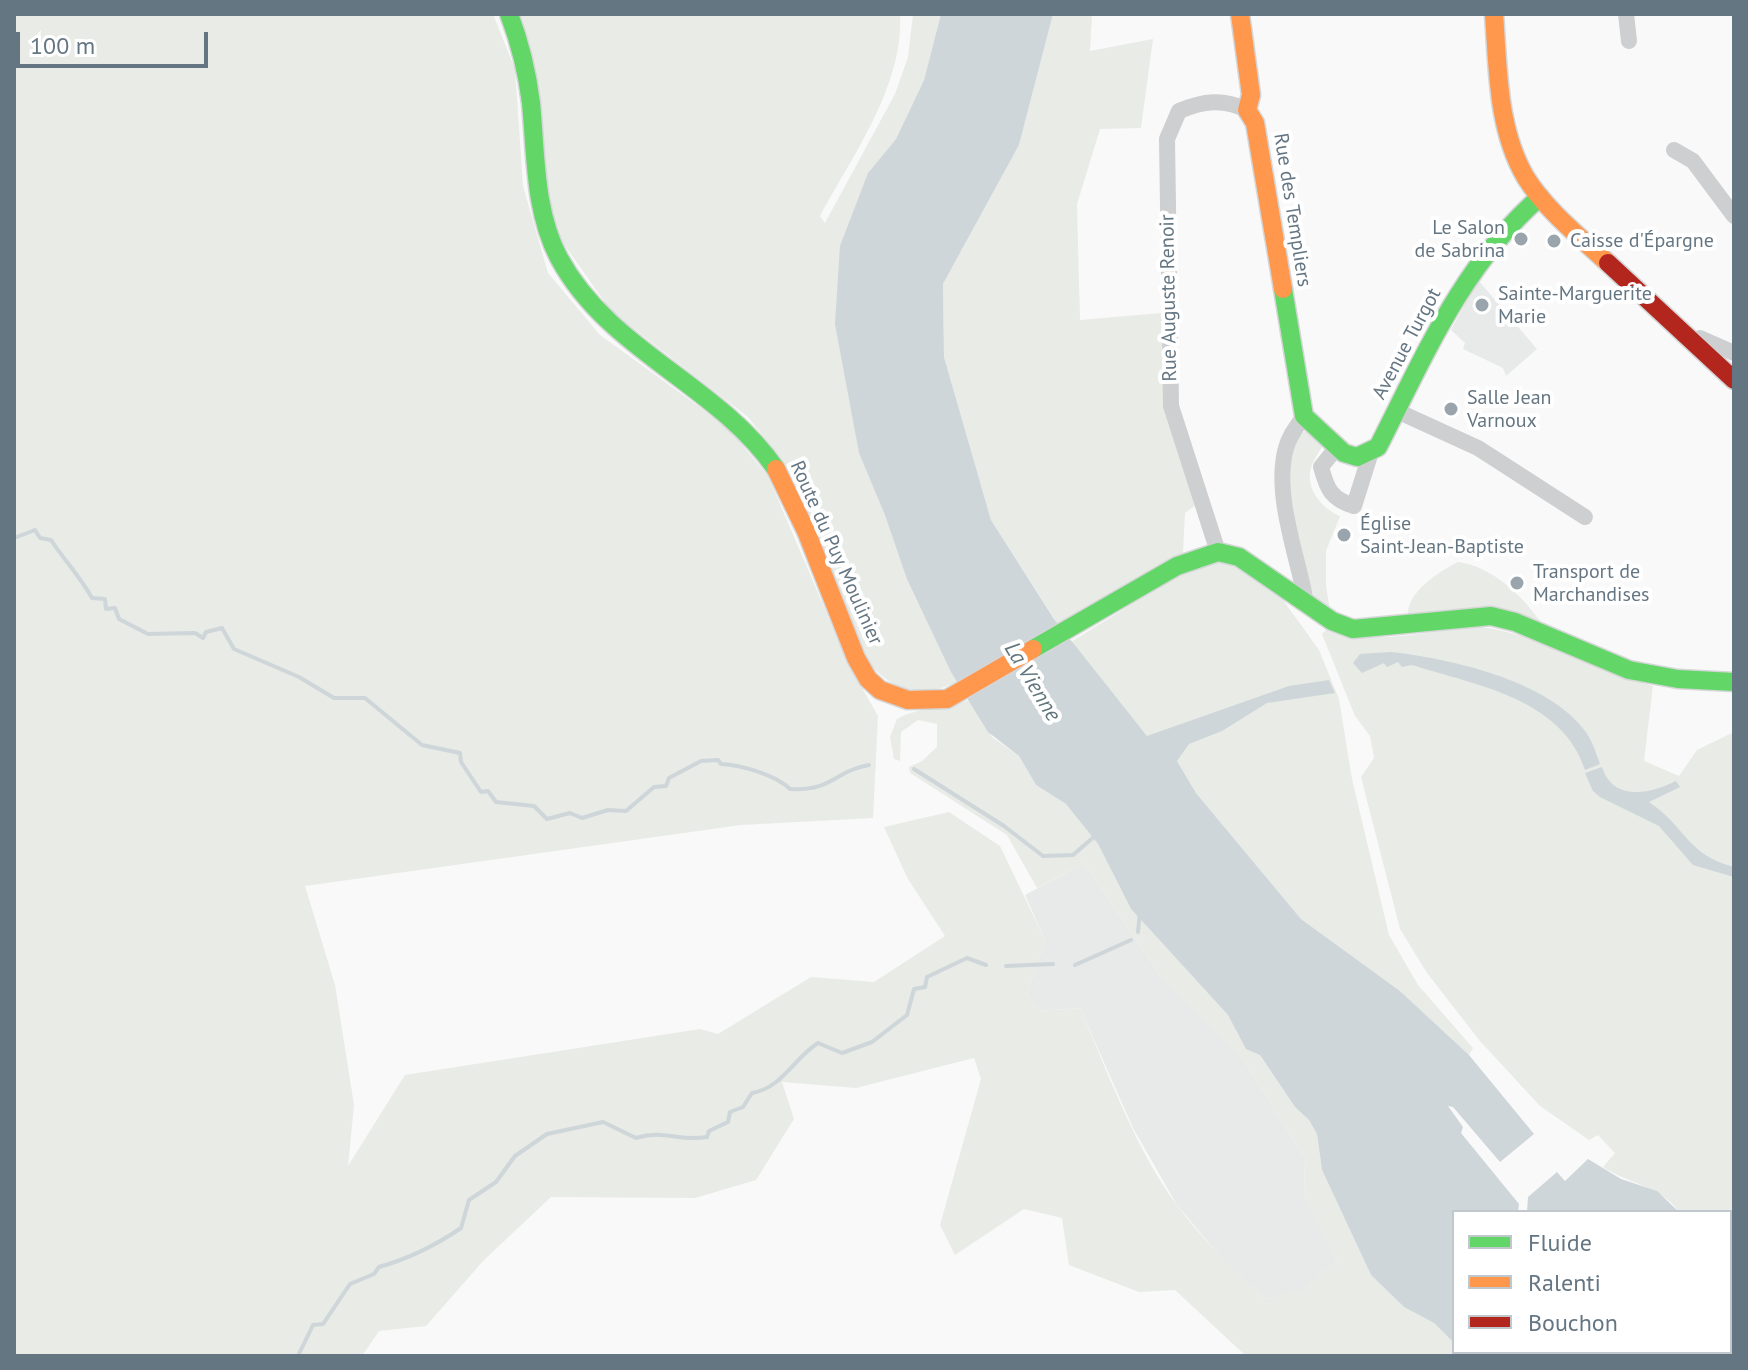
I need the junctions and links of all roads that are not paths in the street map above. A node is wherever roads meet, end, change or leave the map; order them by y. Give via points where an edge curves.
1 (509, 14) edge
2 (1240, 14) edge
3 (1494, 14) edge
4 (1626, 14) edge
5 (1629, 41) dead end
6 (1247, 110) junction
7 (1674, 150) dead end
8 (1540, 197) junction
9 (1734, 216) edge
10 (1693, 343) junction
11 (1734, 353) edge
12 (1734, 380) edge
13 (1397, 411) junction
14 (1304, 416) junction
15 (1337, 447) junction
16 (1371, 452) junction
17 (1585, 517) dead end
18 (1218, 552) junction
19 (1306, 602) junction
20 (1734, 682) edge

1 - 18 main road, Route du Puy Moulinier via 527,61 545,222 571,282 611,328 736,419 763,447 874,686 895,697 933,703 1177,566
2 - 6 main road, Rue des Templiers via 1251,95
3 - 8 main road via 1507,130
4 - 5 street
6 - 14 main road, Rue des Templiers via 1255,123
6 - 18 street, Rue Auguste Renoir via 1224,101 1200,103 1179,111 1167,139 1171,406
7 - 9 street via 1693,161
8 - 10 main road
8 - 13 main road, Avenue Turgot via 1517,214 1481,259
10 - 11 street via 1700,338
10 - 12 main road
13 - 16 main road, Avenue Turgot
13 - 17 street via 1478,448
14 - 15 main road
14 - 19 street via 1290,437 1283,462 1291,540
15 - 16 main road via 1357,457
15 - 16 street via 1321,467 1327,490 1354,506
18 - 19 main road via 1239,557
19 - 20 main road via 1353,629 1491,616 1528,626 1629,670

